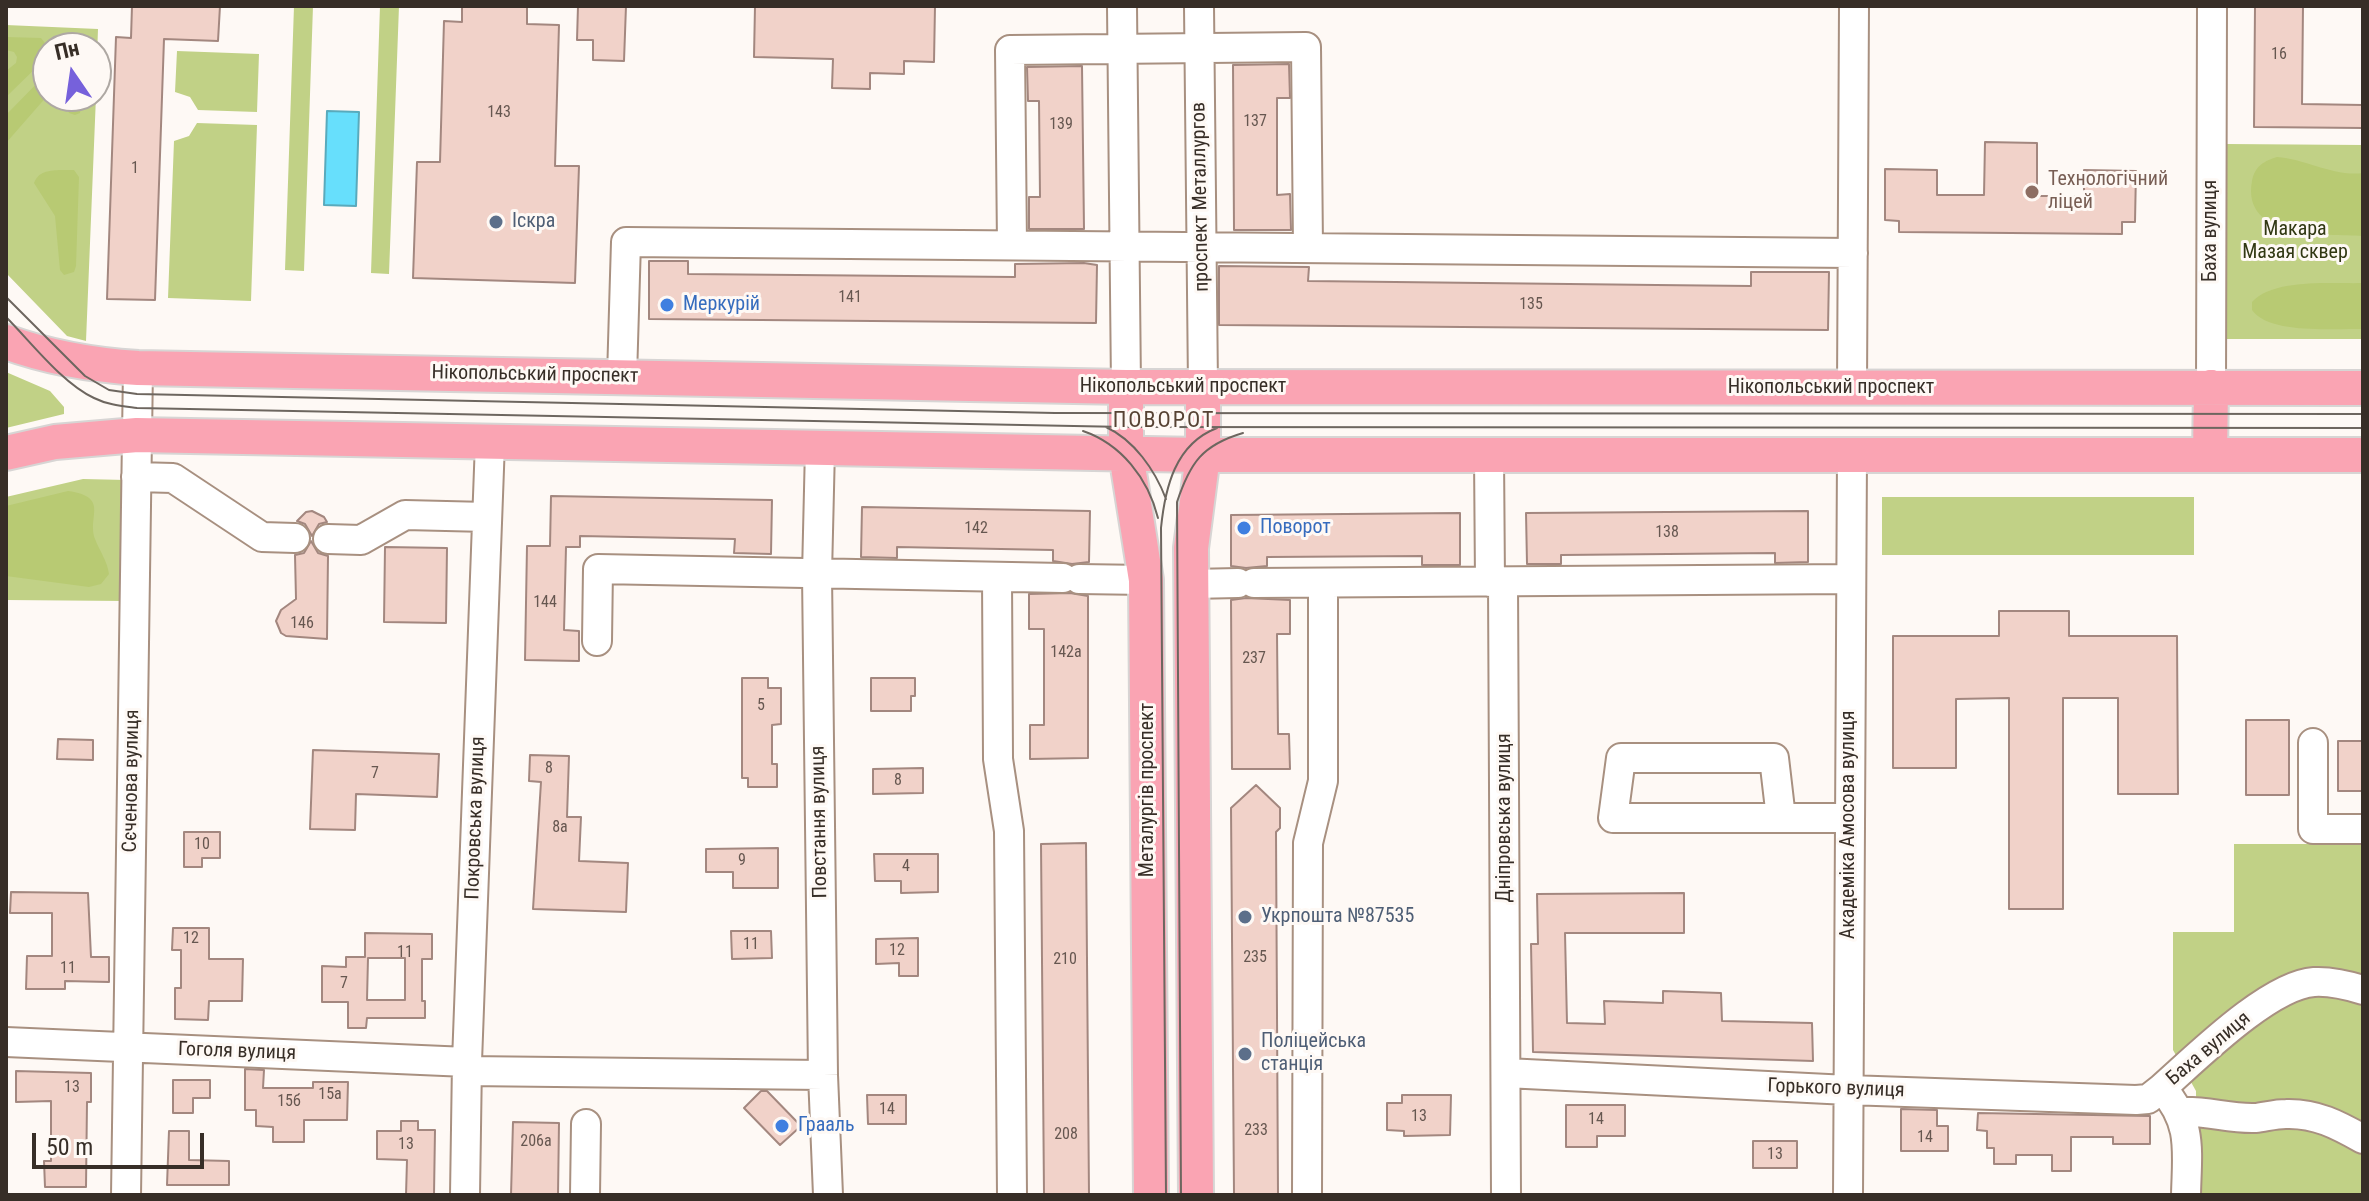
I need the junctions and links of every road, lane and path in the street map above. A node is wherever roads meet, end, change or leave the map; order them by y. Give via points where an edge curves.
1 (1122, 6) edge
2 (1199, 6) edge
3 (1854, 6) edge
4 (2212, 6) edge
5 (1199, 48) junction
6 (1122, 49) junction
7 (1012, 245) junction
8 (1124, 246) junction
9 (1201, 246) junction
10 (1308, 247) junction
11 (1853, 253) junction
12 (6, 342) edge
13 (138, 368) junction
14 (622, 377) junction
15 (1126, 387) junction
16 (1203, 387) junction
17 (2211, 387) junction
18 (1852, 388) junction
19 (2363, 388) edge
20 (137, 435) junction
21 (490, 442) junction
22 (820, 448) junction
23 (6, 453) edge
24 (1126, 454) junction
25 (1203, 455) junction
26 (1489, 455) junction
27 (1852, 455) junction
28 (2210, 455) junction
29 (2363, 455) edge
30 (136, 477) junction
31 (487, 517) junction
32 (295, 538) dead end
33 (328, 539) dead end
34 (817, 574) junction
35 (997, 577) junction
36 (1851, 579) junction
37 (1146, 580) junction
38 (1496, 582) junction
39 (1323, 583) junction
40 (1191, 584) junction
41 (597, 641) dead end
42 (2313, 743) dead end
43 (1781, 818) junction
44 (1849, 818) junction
45 (2363, 829) edge
46 (2363, 990) edge
47 (6, 1042) edge
48 (128, 1047) junction
49 (467, 1066) junction
50 (1506, 1073) junction
51 (823, 1075) junction
52 (2162, 1088) junction
53 (1848, 1090) junction
54 (2179, 1112) junction
55 (586, 1124) dead end
56 (2363, 1139) edge
57 (126, 1195) edge
58 (465, 1195) edge
59 (585, 1195) edge
60 (828, 1195) edge
61 (1012, 1195) edge
62 (1151, 1195) edge
63 (1196, 1195) edge
64 (1307, 1195) edge
65 (1506, 1195) edge
66 (1848, 1195) edge
67 (2186, 1195) edge

1 - 6 street
2 - 5 street, проспект Металлургов
3 - 11 street
4 - 17 street, Баха вулиця
5 - 6 street
5 - 9 street, проспект Металлургов
5 - 10 street via 1306,47
6 - 7 street via 1010,50
6 - 8 street
7 - 8 street
7 - 14 street via 626,242
8 - 9 street
8 - 15 street
9 - 10 street
9 - 16 street, проспект Металлургов
10 - 11 street
11 - 18 street
12 - 13 main road, Нікопольський проспект via 78,363
13 - 14 main road, Нікопольський проспект
13 - 20 street, Сєченова вулиця
14 - 15 main road, Нікопольський проспект
15 - 16 main road, Нікопольський проспект
15 - 24 main road, Металургів проспект
16 - 18 main road, Нікопольський проспект
16 - 25 main road
17 - 18 main road, Нікопольський проспект
17 - 19 main road, Нікопольський проспект
17 - 28 main road, Баха вулиця
20 - 21 main road
20 - 23 main road via 55,442
20 - 30 street, Сєченова вулиця
21 - 22 main road
21 - 31 street, Покровська вулиця
22 - 24 main road
22 - 34 street, Повстання вулиця
24 - 25 main road
24 - 37 main road, Металургів проспект
25 - 26 main road
25 - 40 main road
26 - 27 main road
26 - 38 street, Дніпровська вулиця
27 - 28 main road
27 - 36 street, Академіка Амосова вулиця
28 - 29 main road
30 - 32 street via 173,478 262,537
30 - 48 street, Сєченова вулиця
31 - 33 street via 405,515 361,540
31 - 49 street, Покровська вулиця
34 - 35 street
34 - 41 street via 598,569
34 - 51 street, Повстання вулиця
35 - 37 street
35 - 61 street via 998,759 1009,831
36 - 38 street
36 - 44 street, Академіка Амосова вулиця
37 - 62 main road, Металургів проспект
38 - 39 street
38 - 50 street, Дніпровська вулиця
39 - 40 street
39 - 64 street via 1323,781 1308,843
40 - 63 main road
42 - 45 street via 2313,829
43 - 43 street via 1613,818 1621,758 1774,758
43 - 44 street
44 - 53 street, Академіка Амосова вулиця
46 - 52 street, Баха вулиця via 2312,982 2289,988 2245,1017
47 - 48 street, Гоголя вулиця
48 - 49 street, Гоголя вулиця
48 - 57 street, Сєченова вулиця
49 - 51 street, Гоголя вулиця
49 - 58 street, Покровська вулиця
50 - 53 street, Горького вулиця
50 - 65 street, Дніпровська вулиця
51 - 60 street, Повстання вулиця
52 - 53 street, Горького вулиця via 2148,1099 2136,1100
52 - 54 street, Баха вулиця
53 - 66 street, Академіка Амосова вулиця
54 - 56 street via 2253,1118 2304,1115 2324,1118
54 - 67 street, Баха вулиця via 2186,1128
55 - 59 street

